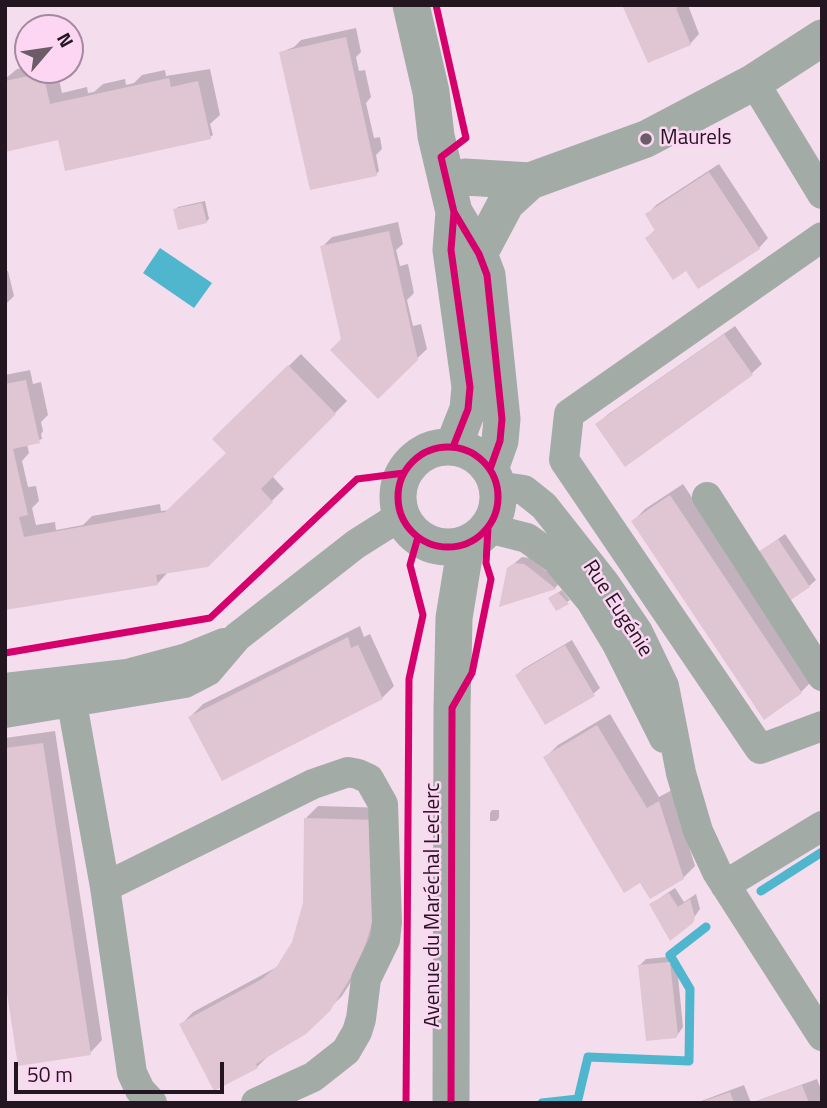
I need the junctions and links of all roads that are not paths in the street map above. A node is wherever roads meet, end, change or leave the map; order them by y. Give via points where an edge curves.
1 (390, 5) edge
2 (411, 5) edge
3 (822, 38) edge
4 (754, 82) junction
5 (436, 136) junction
6 (518, 192) junction
7 (822, 194) edge
8 (450, 197) junction
9 (822, 237) edge
10 (474, 271) junction
11 (453, 447) junction
12 (494, 477) junction
13 (707, 497) dead end
14 (402, 515) junction
15 (477, 536) junction
16 (429, 543) junction
17 (454, 618) junction
18 (822, 676) edge
19 (5, 688) edge
20 (70, 691) junction
21 (5, 713) edge
22 (822, 726) edge
23 (681, 773) junction
24 (822, 826) edge
25 (725, 885) junction
26 (105, 887) junction
27 (822, 1037) edge
28 (152, 1103) edge
29 (256, 1103) edge
30 (451, 1103) edge

1 - 5 street via 405,62
2 - 5 street
3 - 4 street
4 - 6 street via 646,139
4 - 7 street
5 - 8 street
6 - 8 street via 481,215
6 - 10 street
8 - 10 street via 451,250
9 - 22 street via 569,414 564,460 760,749
10 - 11 street via 468,409
10 - 12 street via 502,419
11 - 12 street via 480,458
11 - 14 street via 438,447 413,461 399,486
12 - 15 street via 497,508
12 - 23 street, Rue Eugénie via 524,490 544,506 638,632 664,686
13 - 18 street
14 - 16 street
14 - 20 street via 356,544 237,637 187,659
15 - 16 street via 446,547
15 - 17 street, Avenue du Maréchal Leclerc
15 - 23 street, Rue Eugénie via 527,538 556,559 591,601 617,643
16 - 17 street, Avenue du Maréchal Leclerc
17 - 30 street, Avenue du Maréchal Leclerc
19 - 20 street
20 - 21 street
20 - 26 street
23 - 25 street, Rue Eugénie via 698,831
24 - 25 street
25 - 27 street, Rue Eugénie
26 - 28 street via 132,1073 139,1090
26 - 29 street via 313,785 348,772 369,779 383,804 387,922 385,940 366,979 357,1032 346,1051 313,1077

